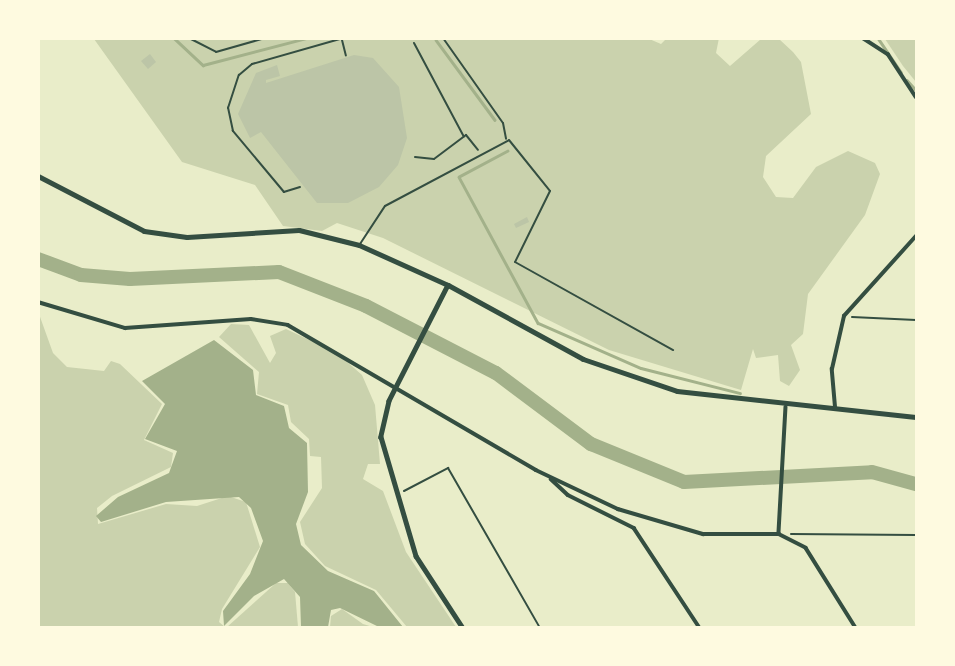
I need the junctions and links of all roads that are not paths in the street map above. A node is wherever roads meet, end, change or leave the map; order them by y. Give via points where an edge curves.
1 (189, 38) edge
2 (265, 38) edge
3 (443, 38) edge
4 (863, 38) edge
5 (342, 39) edge
6 (346, 56) dead end
7 (916, 97) edge
8 (506, 140) junction
9 (38, 176) edge
10 (300, 187) dead end
11 (916, 236) edge
12 (359, 245) junction
13 (448, 285) junction
14 (38, 302) edge
15 (673, 350) dead end
16 (397, 383) junction
17 (786, 407) junction
18 (835, 410) junction
19 (916, 417) edge
20 (547, 475) junction
21 (779, 534) junction
22 (463, 628) edge
23 (700, 628) edge
24 (856, 628) edge

1 - 2 lane via 216,52
3 - 8 lane via 503,123
4 - 7 street via 888,54
5 - 6 lane
5 - 10 lane via 252,64 239,75 228,108 233,131 284,192
8 - 12 lane via 385,206
8 - 15 lane via 519,146 551,191 516,262
9 - 12 main road via 144,231 187,237 299,230
11 - 18 street via 844,316 832,369
12 - 13 main road
13 - 16 street
13 - 17 main road via 612,371 677,391
14 - 16 street via 125,328 251,319 288,325
16 - 20 street
16 - 22 street via 381,437 394,497 416,556
17 - 18 main road
17 - 21 street
18 - 19 main road
20 - 21 street via 657,523 703,534
20 - 23 street via 568,495 634,528
21 - 24 street via 806,548 822,567

